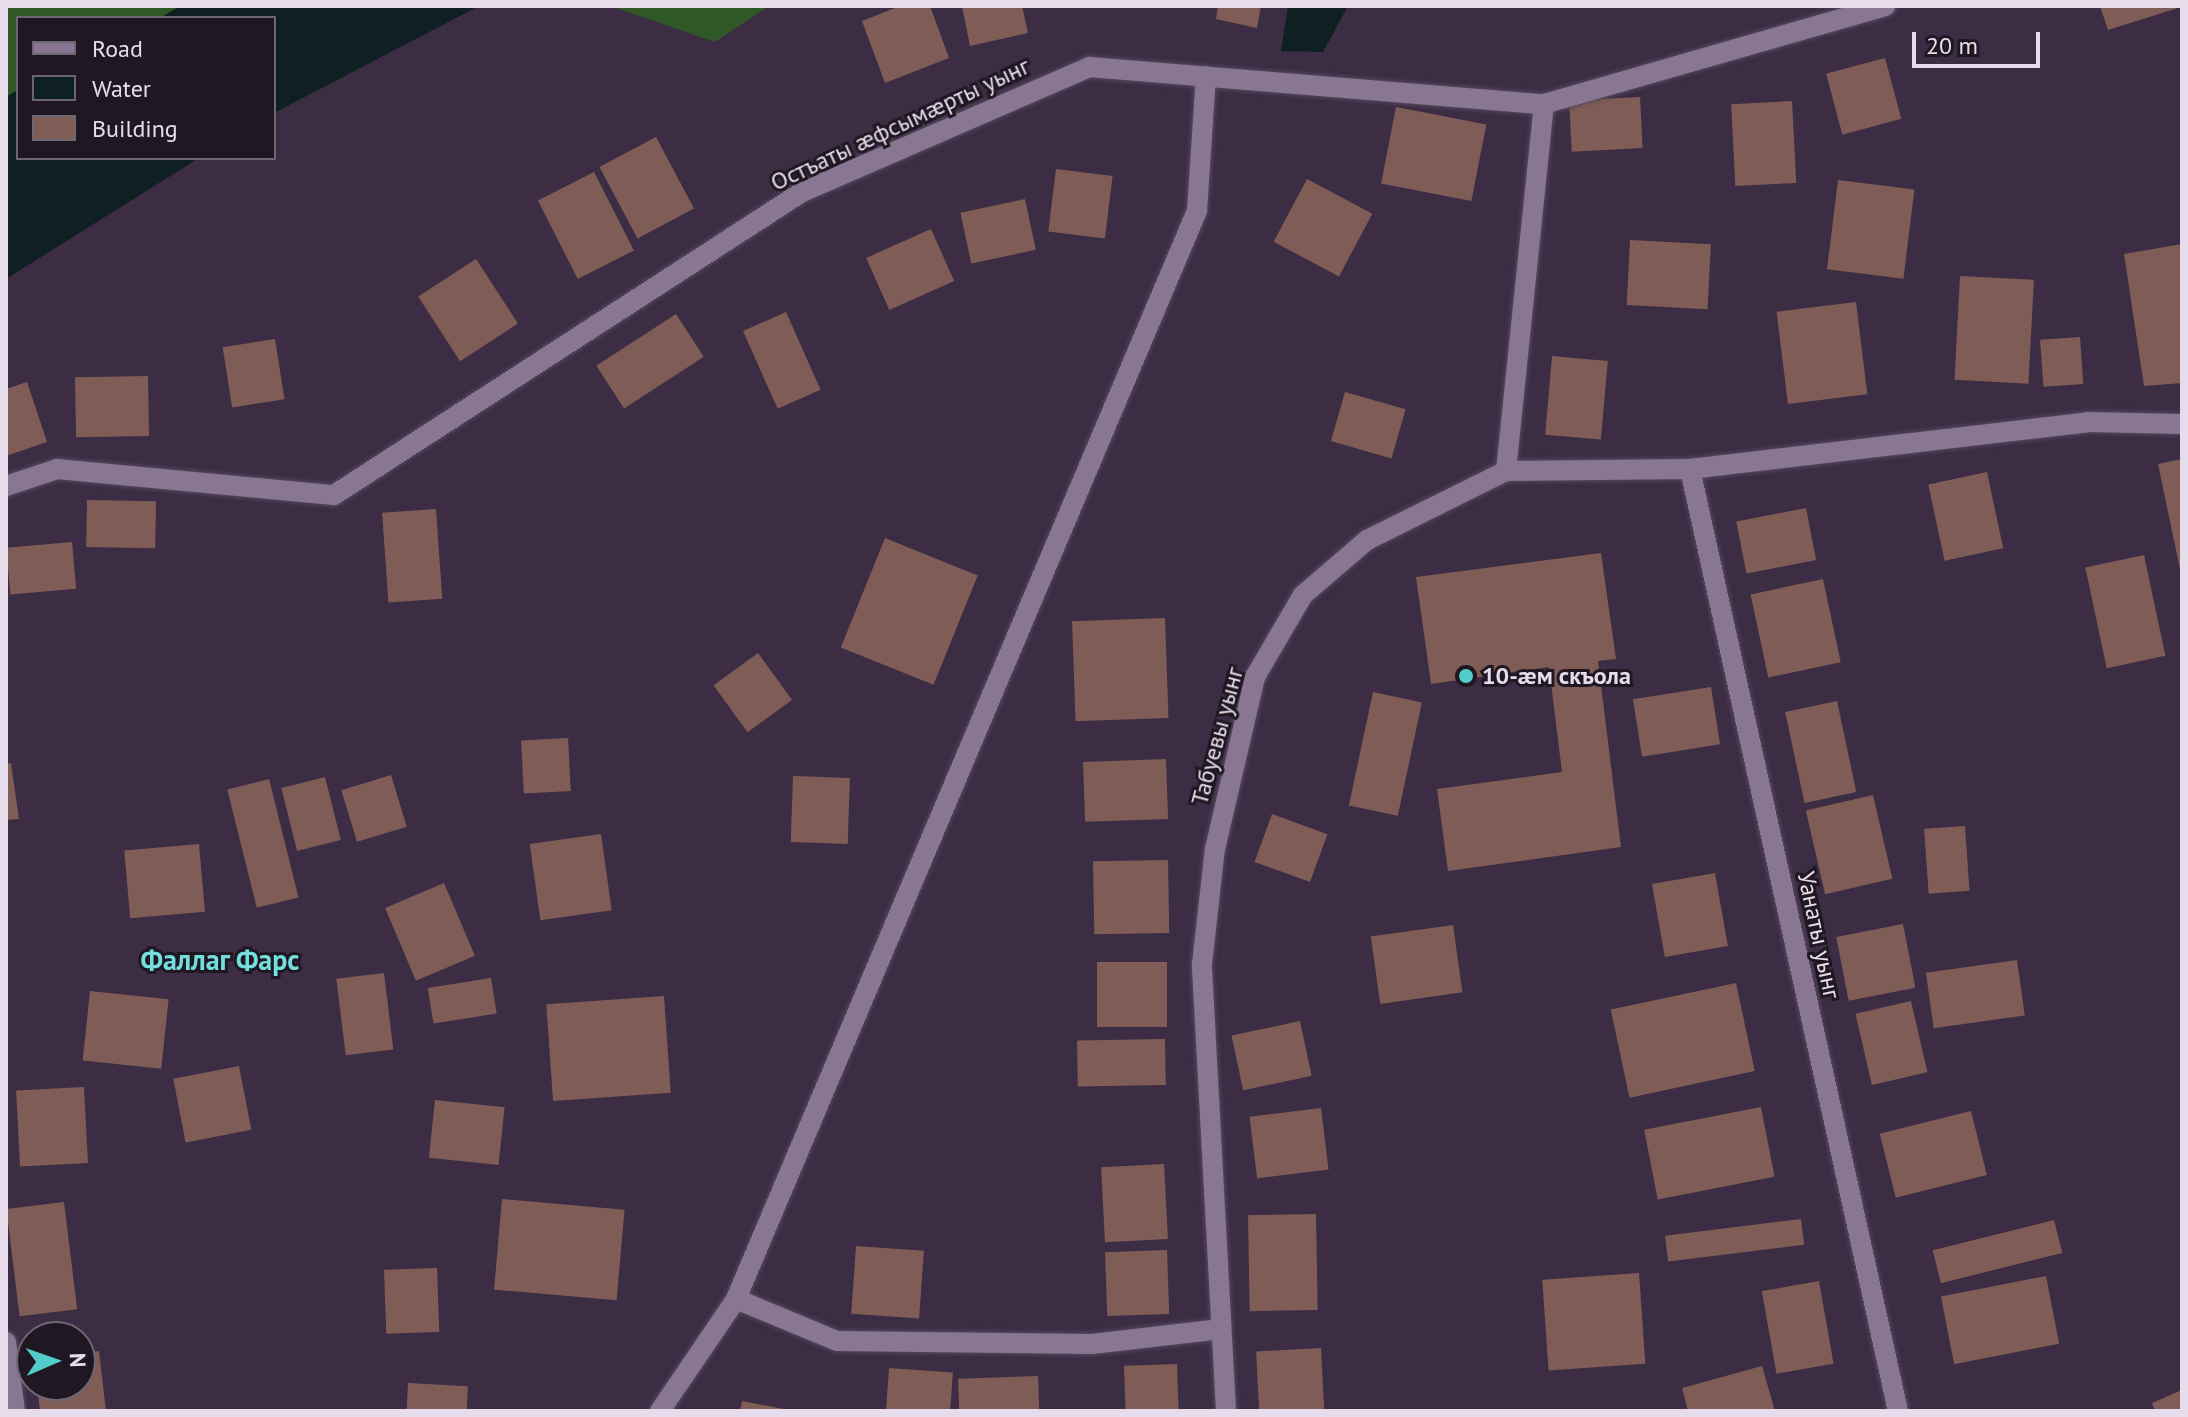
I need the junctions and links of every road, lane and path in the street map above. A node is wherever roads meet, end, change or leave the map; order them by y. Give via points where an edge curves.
1 (1885, 6) edge
2 (1206, 76) junction
3 (1544, 104) junction
4 (2182, 424) edge
5 (1690, 469) junction
6 (1506, 471) junction
7 (6, 486) edge
8 (736, 1299) junction
9 (1221, 1329) junction
10 (6, 1342) edge
11 (15, 1411) edge
12 (660, 1411) edge
13 (1226, 1411) edge
14 (1898, 1411) edge

1 - 3 street, Остъаты æфсымæрты уынг
2 - 3 street, Остъаты æфсымæрты уынг
2 - 7 street, Остъаты æфсымæрты уынг via 1090,67 802,192 334,495 57,469
2 - 8 street via 1197,211
3 - 6 street
4 - 5 street via 2088,422
5 - 6 street
5 - 14 street, Уанаты уынг
6 - 9 street, Табуевы уынг via 1367,540 1303,595 1255,677 1215,849 1202,964
8 - 9 street via 837,1341 1092,1344
8 - 12 street
9 - 13 street, Табуевы уынг
10 - 11 street

